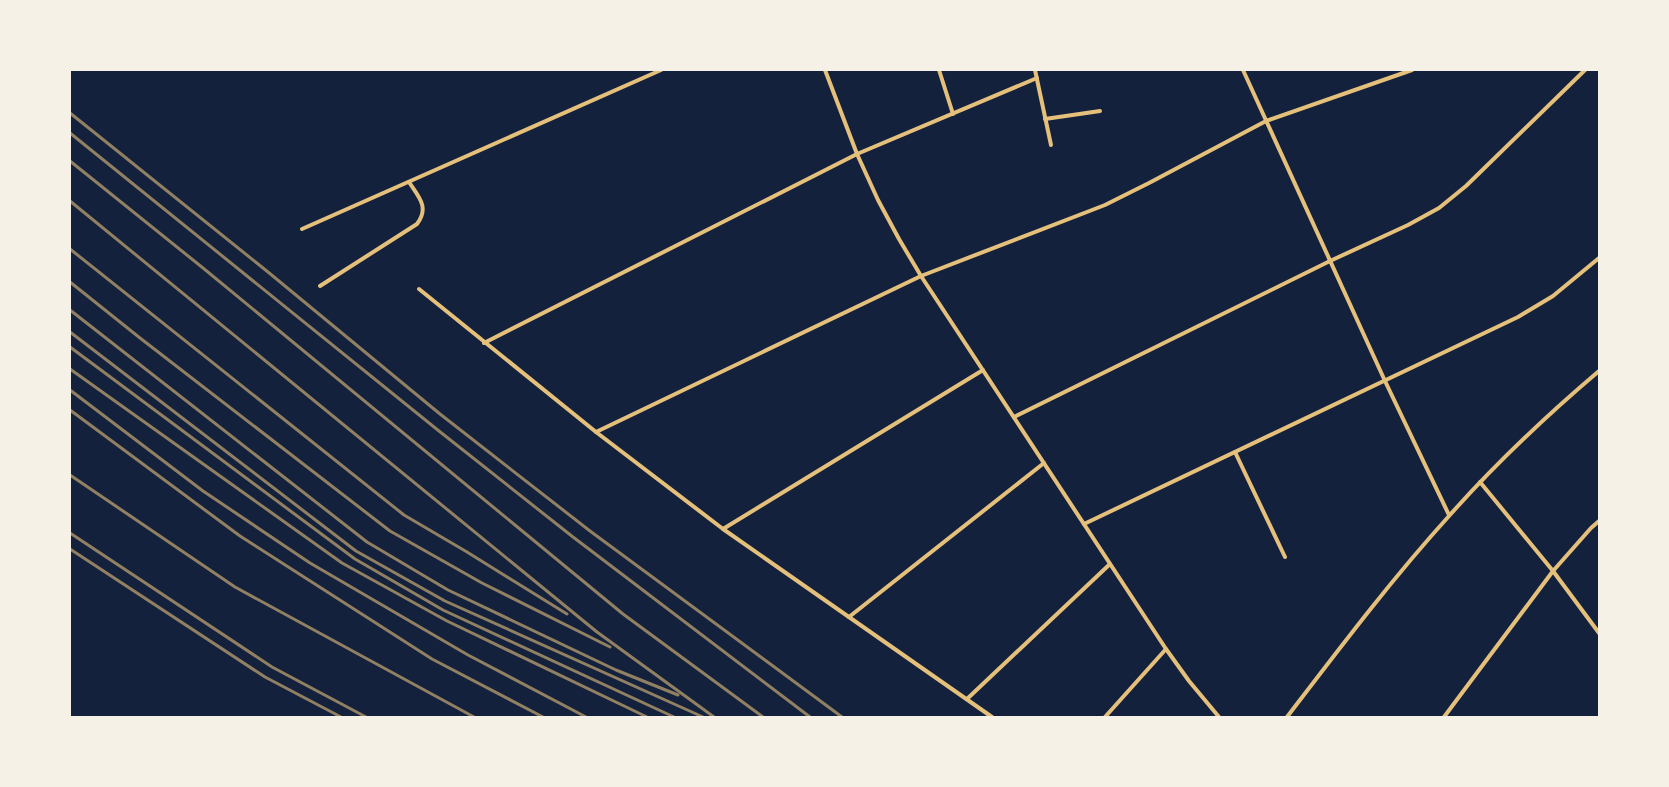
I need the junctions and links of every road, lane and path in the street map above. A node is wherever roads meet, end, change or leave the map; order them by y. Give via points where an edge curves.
1 (661, 70) edge
2 (825, 70) edge
3 (939, 70) edge
4 (1035, 70) edge
5 (1243, 70) edge
6 (1412, 70) edge
7 (1584, 70) edge
8 (1037, 78) junction
9 (1100, 111) dead end
10 (953, 114) junction
11 (1045, 119) junction
12 (1266, 121) junction
13 (1050, 145) dead end
14 (857, 154) junction
15 (409, 182) junction
16 (302, 229) dead end
17 (1599, 258) edge
18 (1330, 261) junction
19 (921, 276) junction
20 (320, 286) dead end
21 (419, 289) dead end
22 (484, 343) junction
23 (983, 370) junction
24 (1599, 371) edge
25 (1385, 381) junction
26 (1014, 417) junction
27 (596, 432) junction
28 (1235, 452) junction
29 (1044, 463) junction
30 (1480, 482) junction
31 (1449, 515) junction
32 (1599, 521) edge
33 (1084, 524) junction
34 (723, 529) junction
35 (1285, 557) dead end
36 (1110, 564) junction
37 (1553, 571) junction
38 (849, 618) junction
39 (1599, 633) edge
40 (1166, 649) junction
41 (967, 699) junction
42 (992, 717) edge
43 (1104, 717) edge
44 (1219, 717) edge
45 (1287, 717) edge
46 (1444, 717) edge

1 - 15 street
2 - 14 street
3 - 10 street
4 - 8 street
5 - 12 street
6 - 12 street
7 - 18 street via 1466,186 1439,208
8 - 10 street
8 - 11 street
9 - 11 street
10 - 14 street
11 - 13 street
12 - 18 street
12 - 19 street via 1105,205
14 - 19 street via 878,200
14 - 22 street
15 - 16 street
15 - 20 street via 423,205 424,212 417,224
17 - 25 street via 1553,296 1518,317
18 - 25 street
18 - 26 street
19 - 23 street
19 - 27 street
21 - 22 street
22 - 27 street
23 - 26 street
23 - 34 street
24 - 30 street via 1546,416
25 - 28 street
25 - 31 street
26 - 29 street
27 - 34 street
28 - 33 street
28 - 35 street
29 - 33 street
29 - 38 street
30 - 31 street
30 - 37 street
31 - 45 street via 1360,622
32 - 37 street
33 - 36 street
34 - 38 street
36 - 40 street
36 - 41 street
37 - 39 street
37 - 46 street
38 - 41 street
40 - 43 street
40 - 44 street
41 - 42 street

